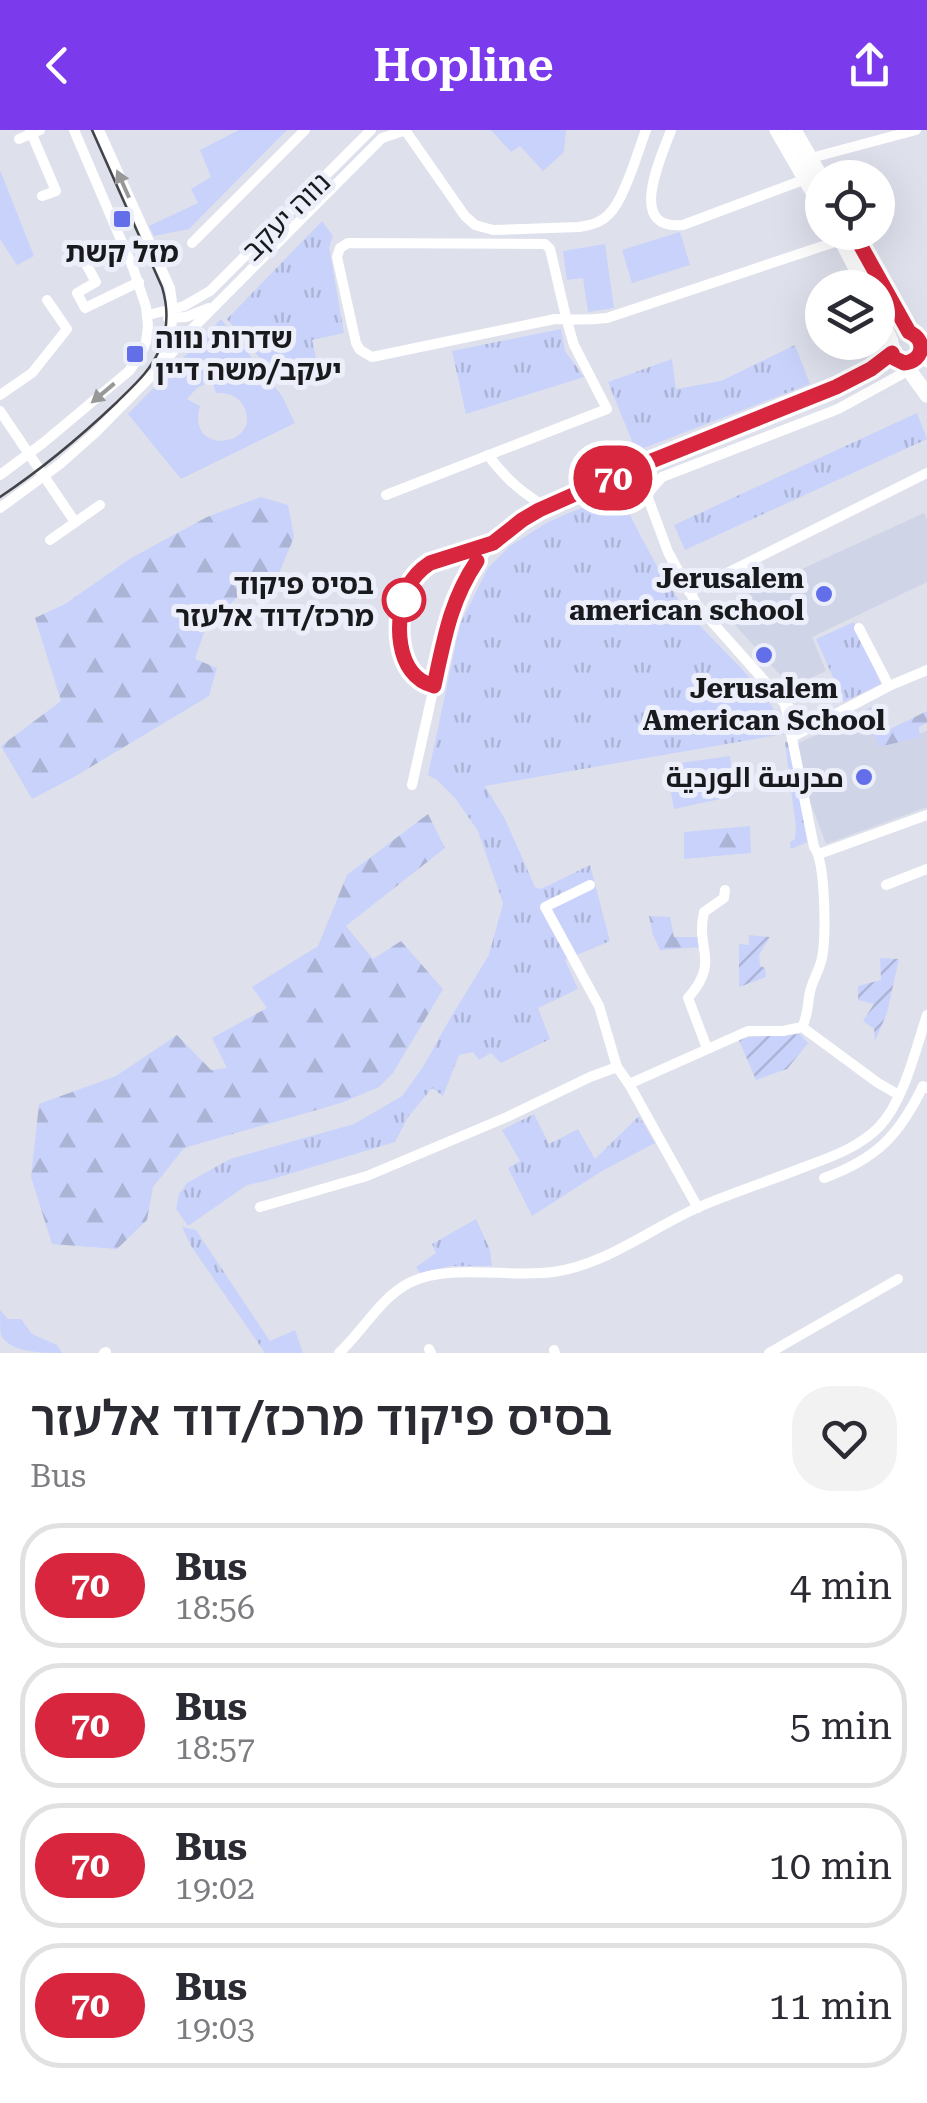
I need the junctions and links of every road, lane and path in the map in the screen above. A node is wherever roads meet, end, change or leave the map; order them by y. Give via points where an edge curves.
1 (74, 130) edge
2 (98, 130) edge
3 (305, 130) edge
4 (370, 130) edge
5 (646, 130) edge
6 (671, 130) edge
7 (777, 130) edge
8 (794, 130) edge
9 (916, 130) edge
10 (34, 131) edge
11 (398, 131) edge
12 (855, 133) dead end
13 (19, 140) dead end
14 (861, 144) junction
15 (811, 158) joint
16 (805, 167) edge
17 (805, 182) edge
18 (42, 196) dead end
19 (192, 243) dead end
20 (805, 249) edge
21 (855, 250) edge
22 (80, 252) dead end
23 (139, 282) junction
24 (168, 283) junction
25 (228, 294) junction
26 (199, 299) junction
27 (47, 300) dead end
28 (173, 314) junction
29 (148, 315) junction
30 (568, 319) junction
31 (920, 339) edge
32 (895, 349) edge
33 (898, 356) junction
34 (153, 374) junction
35 (0, 395) edge
36 (927, 395) edge
37 (0, 411) edge
38 (30, 454) junction
39 (488, 455) junction
40 (927, 473) edge
41 (0, 475) edge
42 (45, 476) junction
43 (386, 495) dead end
44 (100, 505) dead end
45 (546, 507) junction
46 (0, 508) edge
47 (75, 522) junction
48 (50, 540) dead end
49 (689, 592) junction
50 (859, 628) dead end
51 (927, 670) edge
52 (889, 686) junction
53 (785, 704) junction
54 (807, 729) junction
55 (792, 737) junction
56 (412, 785) dead end
57 (927, 815) edge
58 (819, 854) junction
59 (927, 869) edge
60 (590, 885) dead end
61 (886, 885) dead end
62 (726, 890) dead end
63 (927, 1015) edge
64 (802, 1027) junction
65 (707, 1048) junction
66 (616, 1067) junction
67 (629, 1084) junction
68 (927, 1088) edge
69 (899, 1095) junction
70 (824, 1178) dead end
71 (260, 1207) dead end
72 (698, 1208) junction
73 (898, 1278) dead end
74 (340, 1353) edge
75 (769, 1353) edge

1 - 23 street
24 -> 2 street
3 - 19 street
4 - 26 street, נווה יעקב
5 - 11 street via 606,218 579,227 493,230 465,216
6 - 17 street via 650,199 664,223 683,225
7 - 16 highway
8 - 15 highway
9 - 14 street
10 - 13 street
10 - 18 street via 56,191
11 - 25 street, נווה יעקב via 382,138
12 - 14 street
14 - 15 street
20 - 30 street via 607,318
21 - 31 highway
22 - 23 street via 96,282 77,292 84,308
23 - 29 street
24 - 26 street via 180,296
24 - 28 street
25 - 28 street via 202,312
25 - 34 street, נווה יעקב
26 - 28 street, נווה יעקב
27 - 35 street via 66,330 32,373
28 - 29 street
28 - 34 street
29 -> 38 street via 146,342 130,371
30 - 30 street via 372,357 356,343 337,256 340,248 359,242 545,244
30 - 39 street via 606,409
31 - 33 highway via 915,360
31 - 33 highway via 899,333
32 - 33 highway
33 - 36 highway
33 - 45 street
33 - 49 street via 838,409 655,484 648,498
34 - 42 street, נווה יעקב
37 - 38 street
38 - 41 street
38 - 42 street
39 - 43 street
39 - 45 street via 520,492
40 - 49 street
42 - 46 street, נווה יעקב
42 - 47 street
44 - 47 street
45 - 56 street via 493,543 455,599
47 - 48 street
49 - 53 street
50 - 52 street
51 - 52 street
52 - 54 street
53 - 54 street
53 - 55 street
54 - 55 street
55 - 58 street
57 - 58 street
58 - 64 street via 822,957
59 - 61 street
60 - 66 street via 546,908 598,1006
62 - 65 street via 704,912 706,971 688,998
63 - 69 street
64 - 65 street via 748,1031
64 - 69 street
65 - 67 street
66 - 67 street
66 - 71 street via 367,1176
67 - 72 street
68 - 70 street via 882,1147
69 - 72 street via 878,1128 849,1149
72 - 74 street via 570,1269 430,1275 409,1282
73 - 75 street

